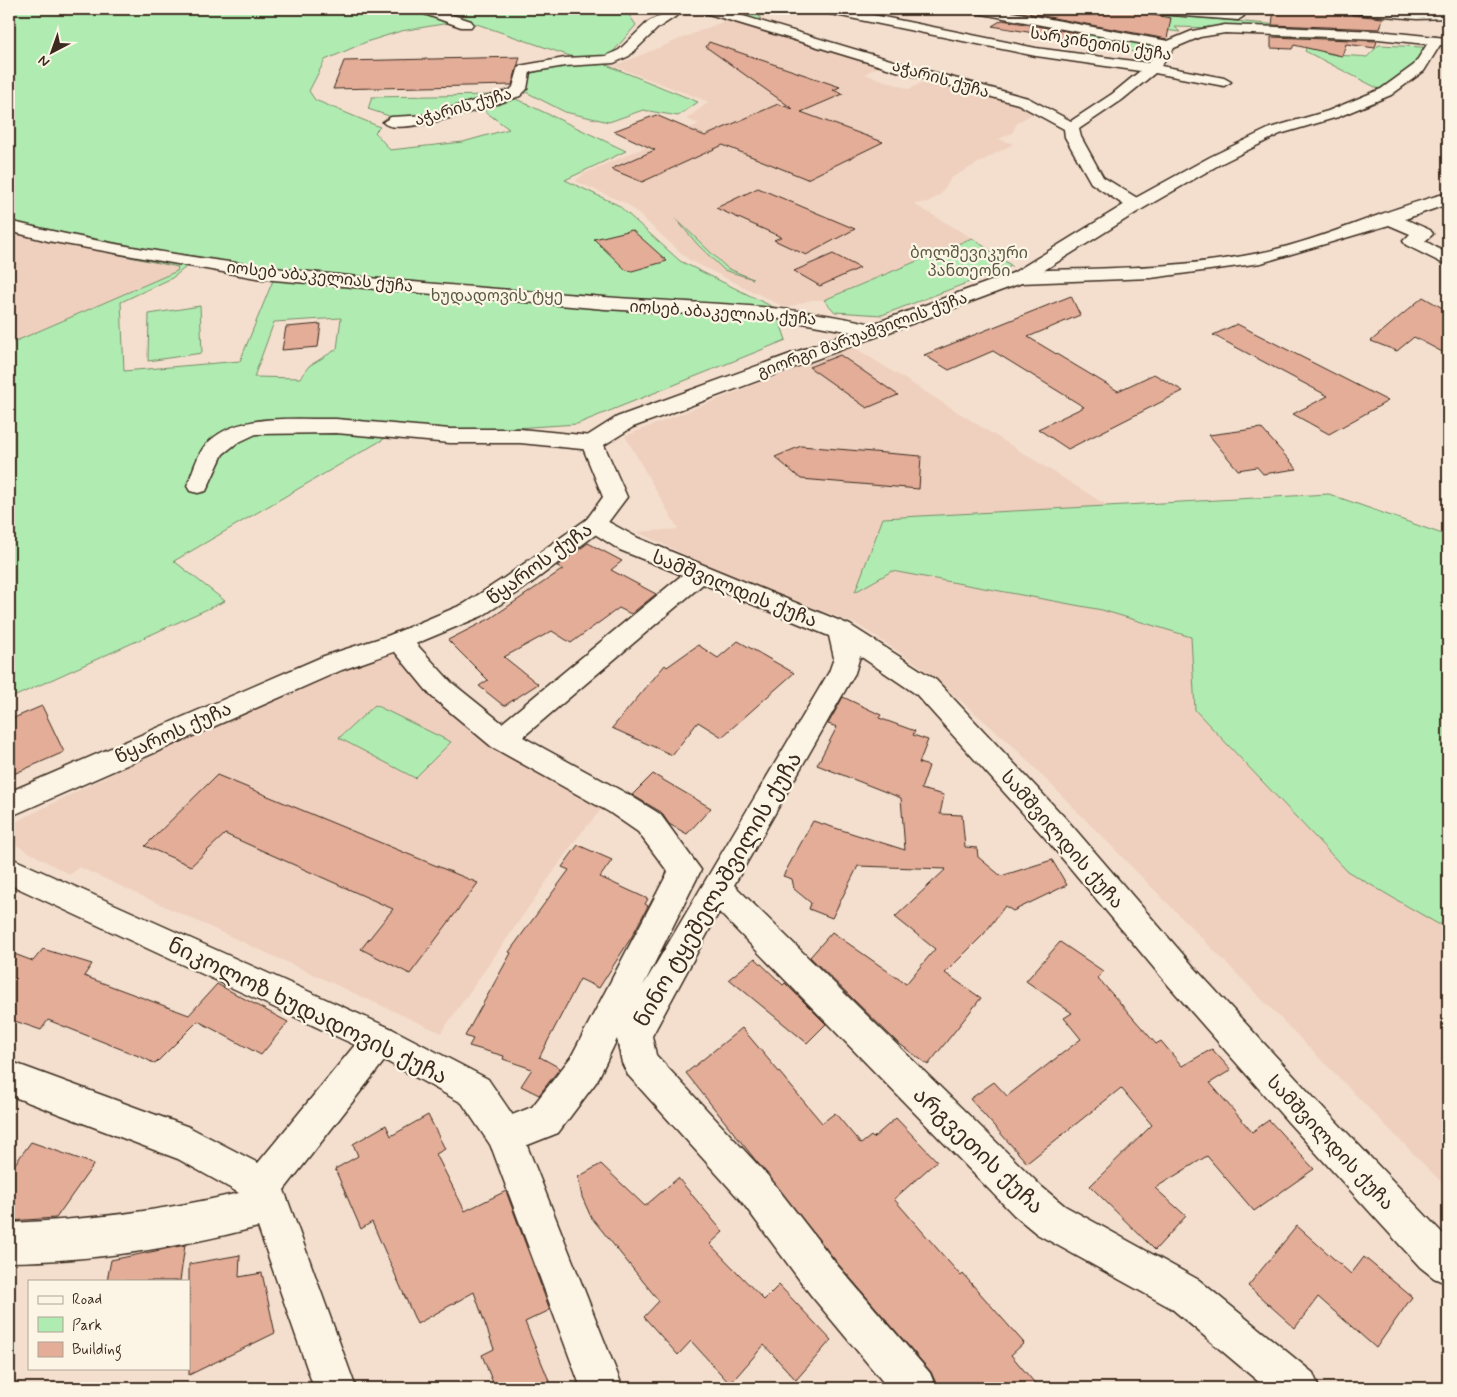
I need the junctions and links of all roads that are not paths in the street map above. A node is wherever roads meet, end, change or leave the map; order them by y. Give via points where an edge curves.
1 (424, 9) edge
2 (680, 9) edge
3 (706, 9) edge
4 (818, 9) edge
5 (976, 9) edge
6 (1145, 9) edge
7 (1352, 9) edge
8 (1448, 14) edge
9 (827, 15) edge
10 (466, 24) dead end
11 (1378, 35) junction
12 (837, 36) dead end
13 (1442, 41) edge
14 (1169, 45) junction
15 (846, 49) junction
16 (1152, 68) junction
17 (1224, 82) dead end
18 (391, 122) dead end
19 (1071, 127) junction
20 (1448, 198) edge
21 (1136, 204) junction
22 (1390, 219) junction
23 (9, 226) edge
24 (1448, 260) edge
25 (1020, 277) junction
26 (872, 330) junction
27 (592, 443) junction
28 (198, 486) dead end
29 (595, 524) junction
30 (699, 574) junction
31 (842, 631) junction
32 (400, 641) junction
33 (502, 739) junction
34 (9, 805) edge
35 (9, 870) edge
36 (716, 888) junction
37 (380, 1040) junction
38 (13, 1088) edge
39 (505, 1136) junction
40 (266, 1195) junction
41 (9, 1243) edge
42 (1448, 1264) edge
43 (335, 1388) edge
44 (602, 1388) edge
45 (915, 1388) edge
46 (1298, 1388) edge

1 - 10 street
2 - 18 street, აჭარის ქუჩა via 653,25 624,53 609,60 565,62 524,69 520,89 515,93 429,119
3 - 15 street, აჭარის ქუჩა
4 - 9 street
5 - 14 street
6 - 11 street via 1324,24
7 - 8 street via 1417,15
9 - 16 street, სარკინეთის ქუჩა via 1036,52
11 - 13 street
11 - 14 street via 1224,29 1197,34
12 - 15 street
13 - 21 street, გიორგი მარუაშვილის ქუჩა via 1418,68 1386,92 1333,114 1275,131
14 - 16 street
15 - 19 street, აჭარის ქუჩა via 912,71 1023,100
16 - 17 street, სარკინეთის ქუჩა
16 - 19 street via 1118,97
19 - 21 street via 1073,137 1097,180
20 - 22 street
21 - 25 street, გიორგი მარუაშვილის ქუჩა
22 - 24 street via 1424,234 1412,241
22 - 25 street via 1261,258 1151,272
23 - 26 street, იოსებ აბაკელიას ქუჩა via 48,236 262,273 605,303 781,313
25 - 26 street, გიორგი მარუაშვილის ქუჩა
26 - 27 street, გიორგი მარუაშვილის ქუჩა via 625,422
27 - 28 street via 336,426 254,428 229,438 213,451
27 - 29 street, წყაროს ქუჩა via 615,497
29 - 30 street, სამშვილდის ქუჩა via 629,544
29 - 32 street, წყაროს ქუჩა via 473,610
30 - 31 street, სამშვილდის ქუჩა
30 - 33 street
31 - 36 street, ნინო ტყეშელაშვილის ქუჩა via 847,658 842,673
31 - 42 street, სამშვილდის ქუჩა via 926,687 1057,830 1301,1110 1434,1253
32 - 33 street via 441,689
32 - 34 street, წყაროს ქუჩა via 333,663
33 - 39 street via 620,804 648,823 686,870 584,1069 545,1120
35 - 37 street, ნიკოლოზ ხუდადოვის ქუჩა
36 - 45 street, ნინო ტყეშელაშვილის ქუჩა via 634,1035 640,1063 755,1189 824,1280
36 - 46 street, არგვეთის ქუჩა via 1028,1201 1051,1220 1185,1294
37 - 39 street, ნიკოლოზ ხუდადოვის ქუჩა via 475,1091
37 - 40 street
38 - 40 street via 189,1145
39 - 44 street, ნიკოლოზ ხუდადოვის ქუჩა
40 - 41 street via 221,1218 110,1234
40 - 43 street

